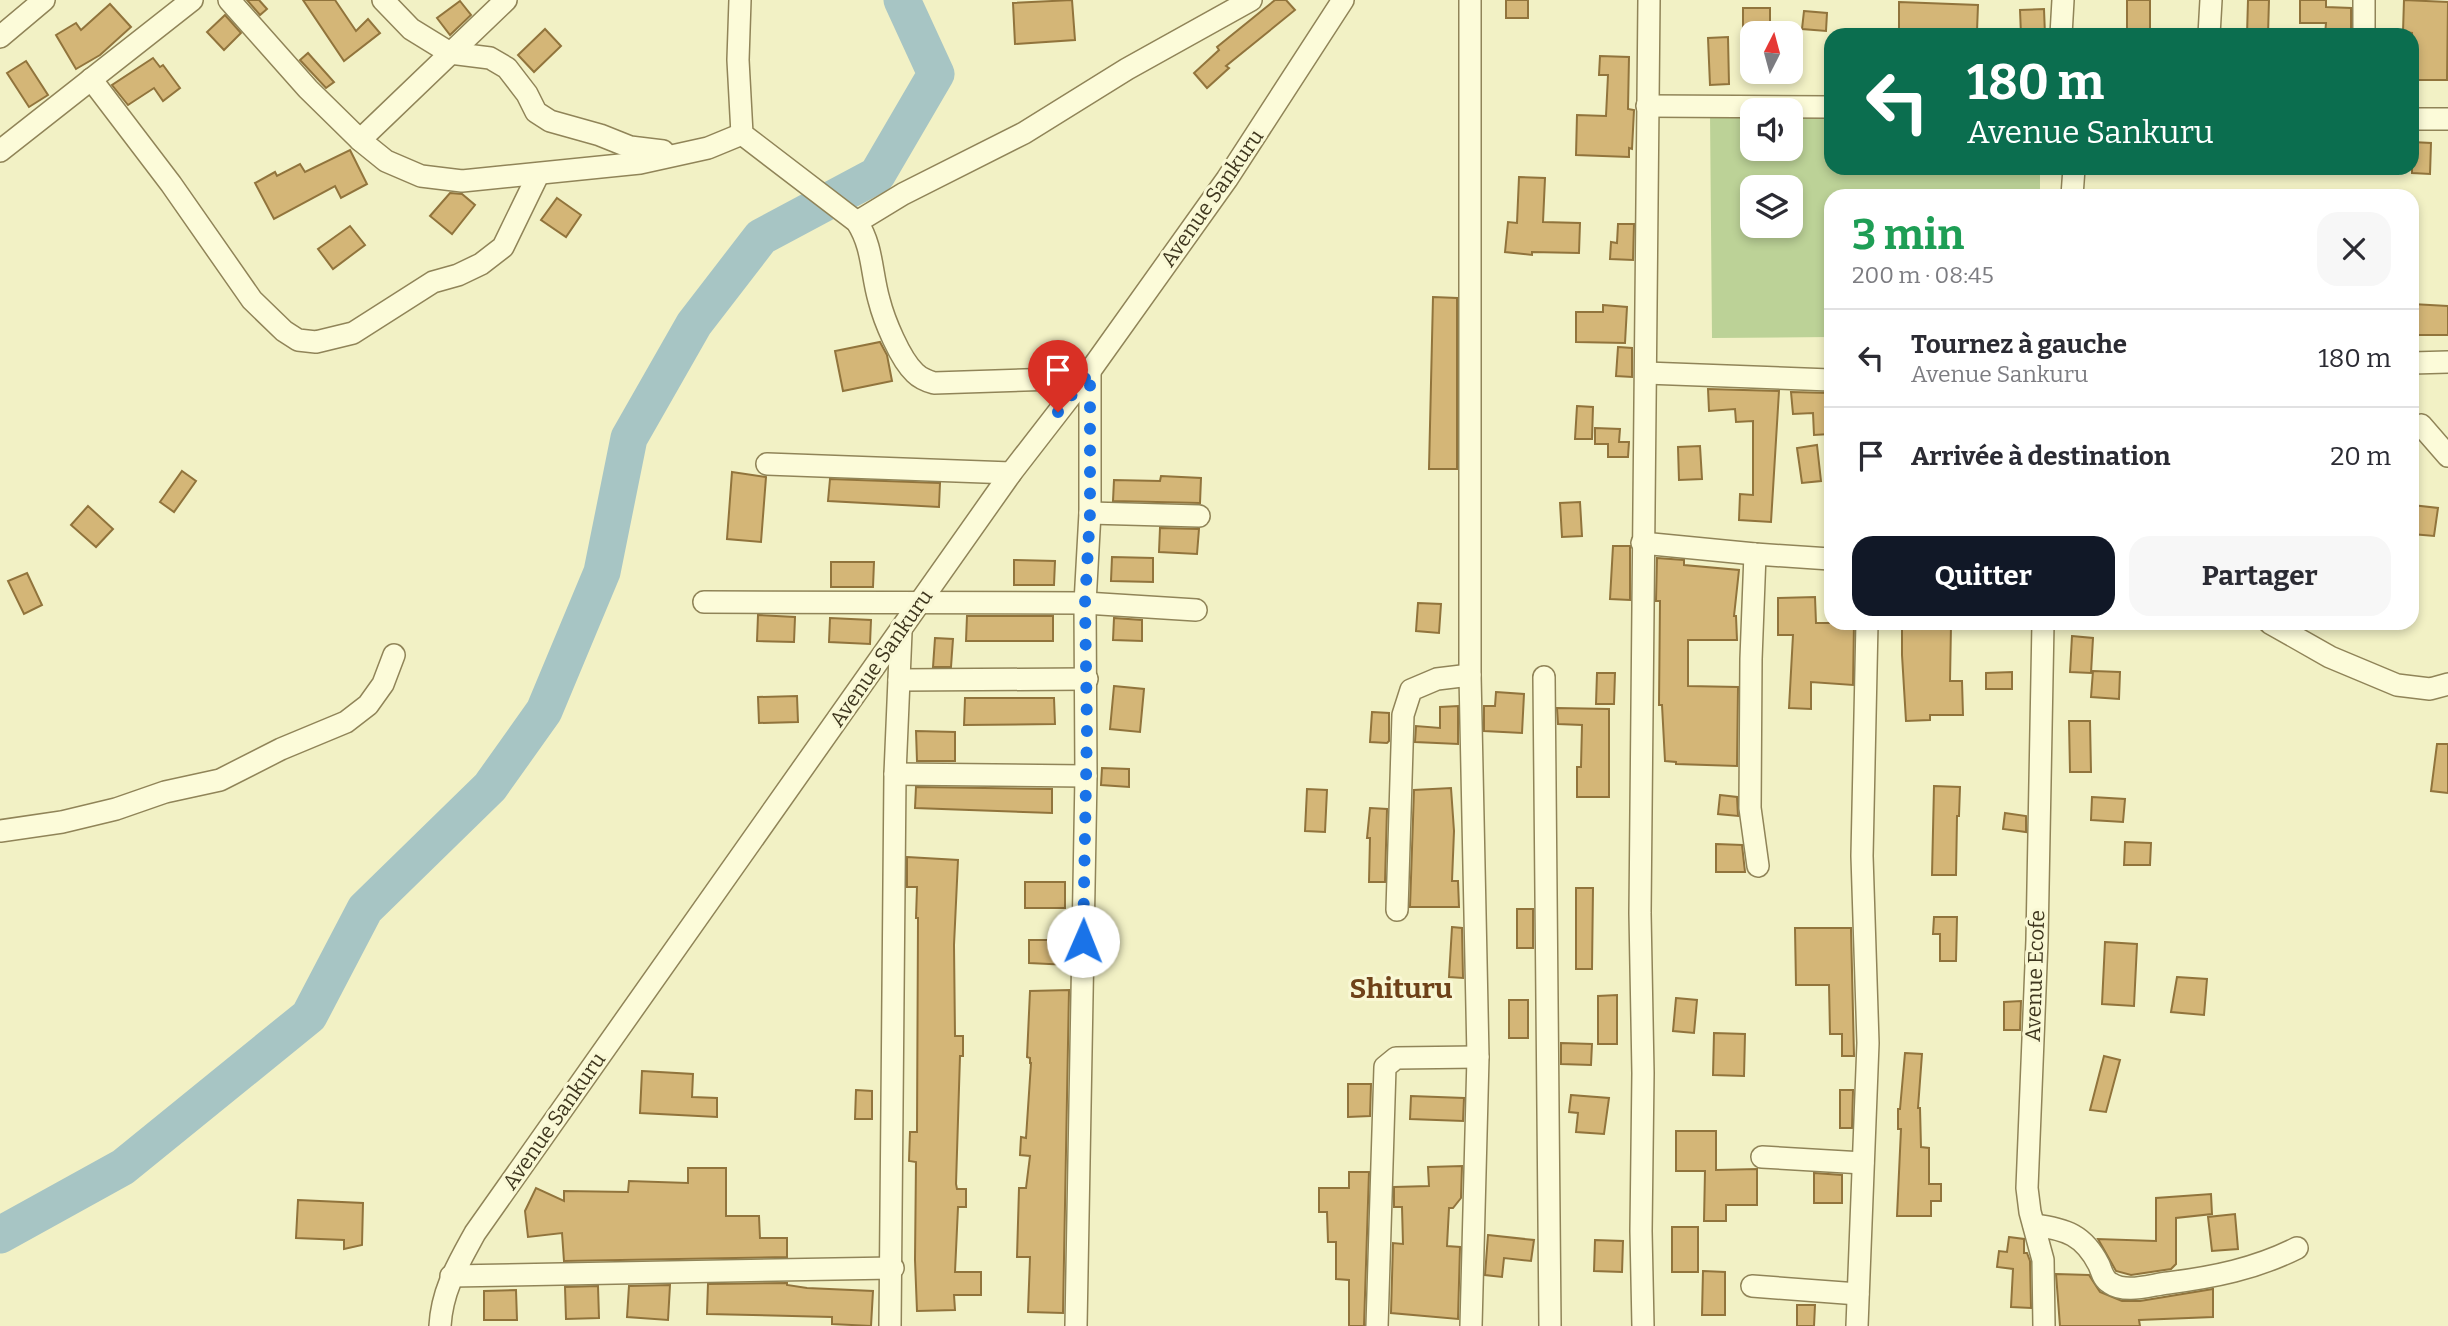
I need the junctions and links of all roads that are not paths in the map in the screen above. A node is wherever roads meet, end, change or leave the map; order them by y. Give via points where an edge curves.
1 (44, 0) edge
2 (192, 0) edge
3 (229, 0) edge
4 (383, 0) edge
5 (506, 0) edge
6 (740, 0) edge
7 (1251, 0) edge
8 (1343, 0) edge
9 (1470, 0) edge
10 (1649, 0) edge
11 (2063, 0) edge
12 (2211, 0) edge
13 (2364, 0) edge
14 (2061, 28) edge
15 (2209, 28) edge
16 (2364, 28) edge
17 (0, 37) edge
18 (450, 53) junction
19 (91, 79) junction
20 (1647, 106) junction
21 (1824, 107) edge
22 (2448, 119) edge
23 (2419, 120) edge
24 (742, 134) junction
25 (360, 140) junction
26 (708, 148) junction
27 (0, 151) edge
28 (538, 175) junction
29 (857, 222) junction
30 (2448, 362) edge
31 (2419, 363) edge
32 (1090, 372) junction
33 (1646, 373) junction
34 (1824, 380) edge
35 (2421, 425) dead end
36 (2448, 456) edge
37 (767, 464) dead end
38 (1011, 474) junction
39 (1090, 513) junction
40 (1199, 516) dead end
41 (1642, 543) junction
42 (1755, 554) junction
43 (1824, 559) edge
44 (704, 601) dead end
45 (921, 601) junction
46 (1085, 603) junction
47 (1196, 610) dead end
48 (1867, 630) edge
49 (2043, 630) edge
50 (2282, 630) edge
51 (901, 631) junction
52 (394, 655) dead end
53 (1470, 675) junction
54 (1544, 677) dead end
55 (899, 680) junction
56 (1087, 680) junction
57 (2448, 684) edge
58 (895, 774) junction
59 (1086, 776) junction
60 (0, 831) edge
61 (1758, 866) dead end
62 (1397, 910) dead end
63 (1478, 1057) junction
64 (1762, 1157) dead end
65 (1863, 1163) junction
66 (2034, 1225) junction
67 (2297, 1248) dead end
68 (892, 1268) junction
69 (451, 1276) junction
70 (1752, 1286) dead end
71 (1858, 1294) junction
72 (440, 1326) edge
73 (890, 1326) edge
74 (1076, 1326) edge
75 (1377, 1326) edge
76 (1471, 1326) edge
77 (1550, 1326) edge
78 (1643, 1326) edge
79 (1857, 1326) edge
80 (2044, 1326) edge

1 - 17 street
2 - 19 street
3 - 25 street
4 - 18 street via 411,29
5 - 18 street
6 - 24 street via 737,60
7 - 29 street via 1024,133
8 - 32 street, Avenue Sankuru via 1227,179
9 - 53 street
10 - 20 street
11 - 14 street
12 - 15 street
13 - 16 street
18 - 25 street
18 - 26 street via 490,58 508,68 536,113 550,121 630,148 656,152
19 - 27 street
19 - 28 street via 252,300 298,340 316,342 353,333 433,282 481,264 503,247
20 - 21 street
20 - 33 street
22 - 23 street
24 - 26 street
24 - 29 street
25 - 28 street via 386,161 421,176 462,181
26 - 28 street via 640,163
29 - 32 street via 867,237 884,314 902,354 922,379 934,383 1055,379
30 - 31 street
32 - 38 street, Avenue Sankuru
32 - 39 street
33 - 34 street
33 - 41 street
35 - 36 street
37 - 38 street
38 - 45 street, Avenue Sankuru
39 - 40 street
39 - 46 street
41 - 42 street
41 - 78 street
42 - 43 street
42 - 61 street via 1750,808
44 - 45 street
45 - 46 street
45 - 51 street, Avenue Sankuru
46 - 47 street
46 - 56 street
48 - 65 street via 1862,856 1868,1043
49 - 66 street, Avenue Ecofe via 2027,1188
50 - 57 street via 2330,657 2397,685 2430,689
51 - 55 street
51 - 69 street, Avenue Sankuru via 483,1222
52 - 60 street via 383,684 368,705 346,722 220,780 62,822
53 - 62 street via 1437,679 1411,690 1402,715
53 - 63 street
54 - 77 street
55 - 56 street
55 - 58 street
56 - 59 street
58 - 59 street
58 - 68 street
59 - 74 street
63 - 75 street via 1395,1058 1385,1067
63 - 76 street
64 - 65 street
65 - 71 street
66 - 67 street via 2060,1228 2077,1237 2088,1247 2105,1280 2130,1288 2222,1276
66 - 80 street, Avenue Ecofe via 2043,1260
68 - 69 street
68 - 73 street
69 - 72 street, Avenue Sankuru via 441,1305
70 - 71 street
71 - 79 street

